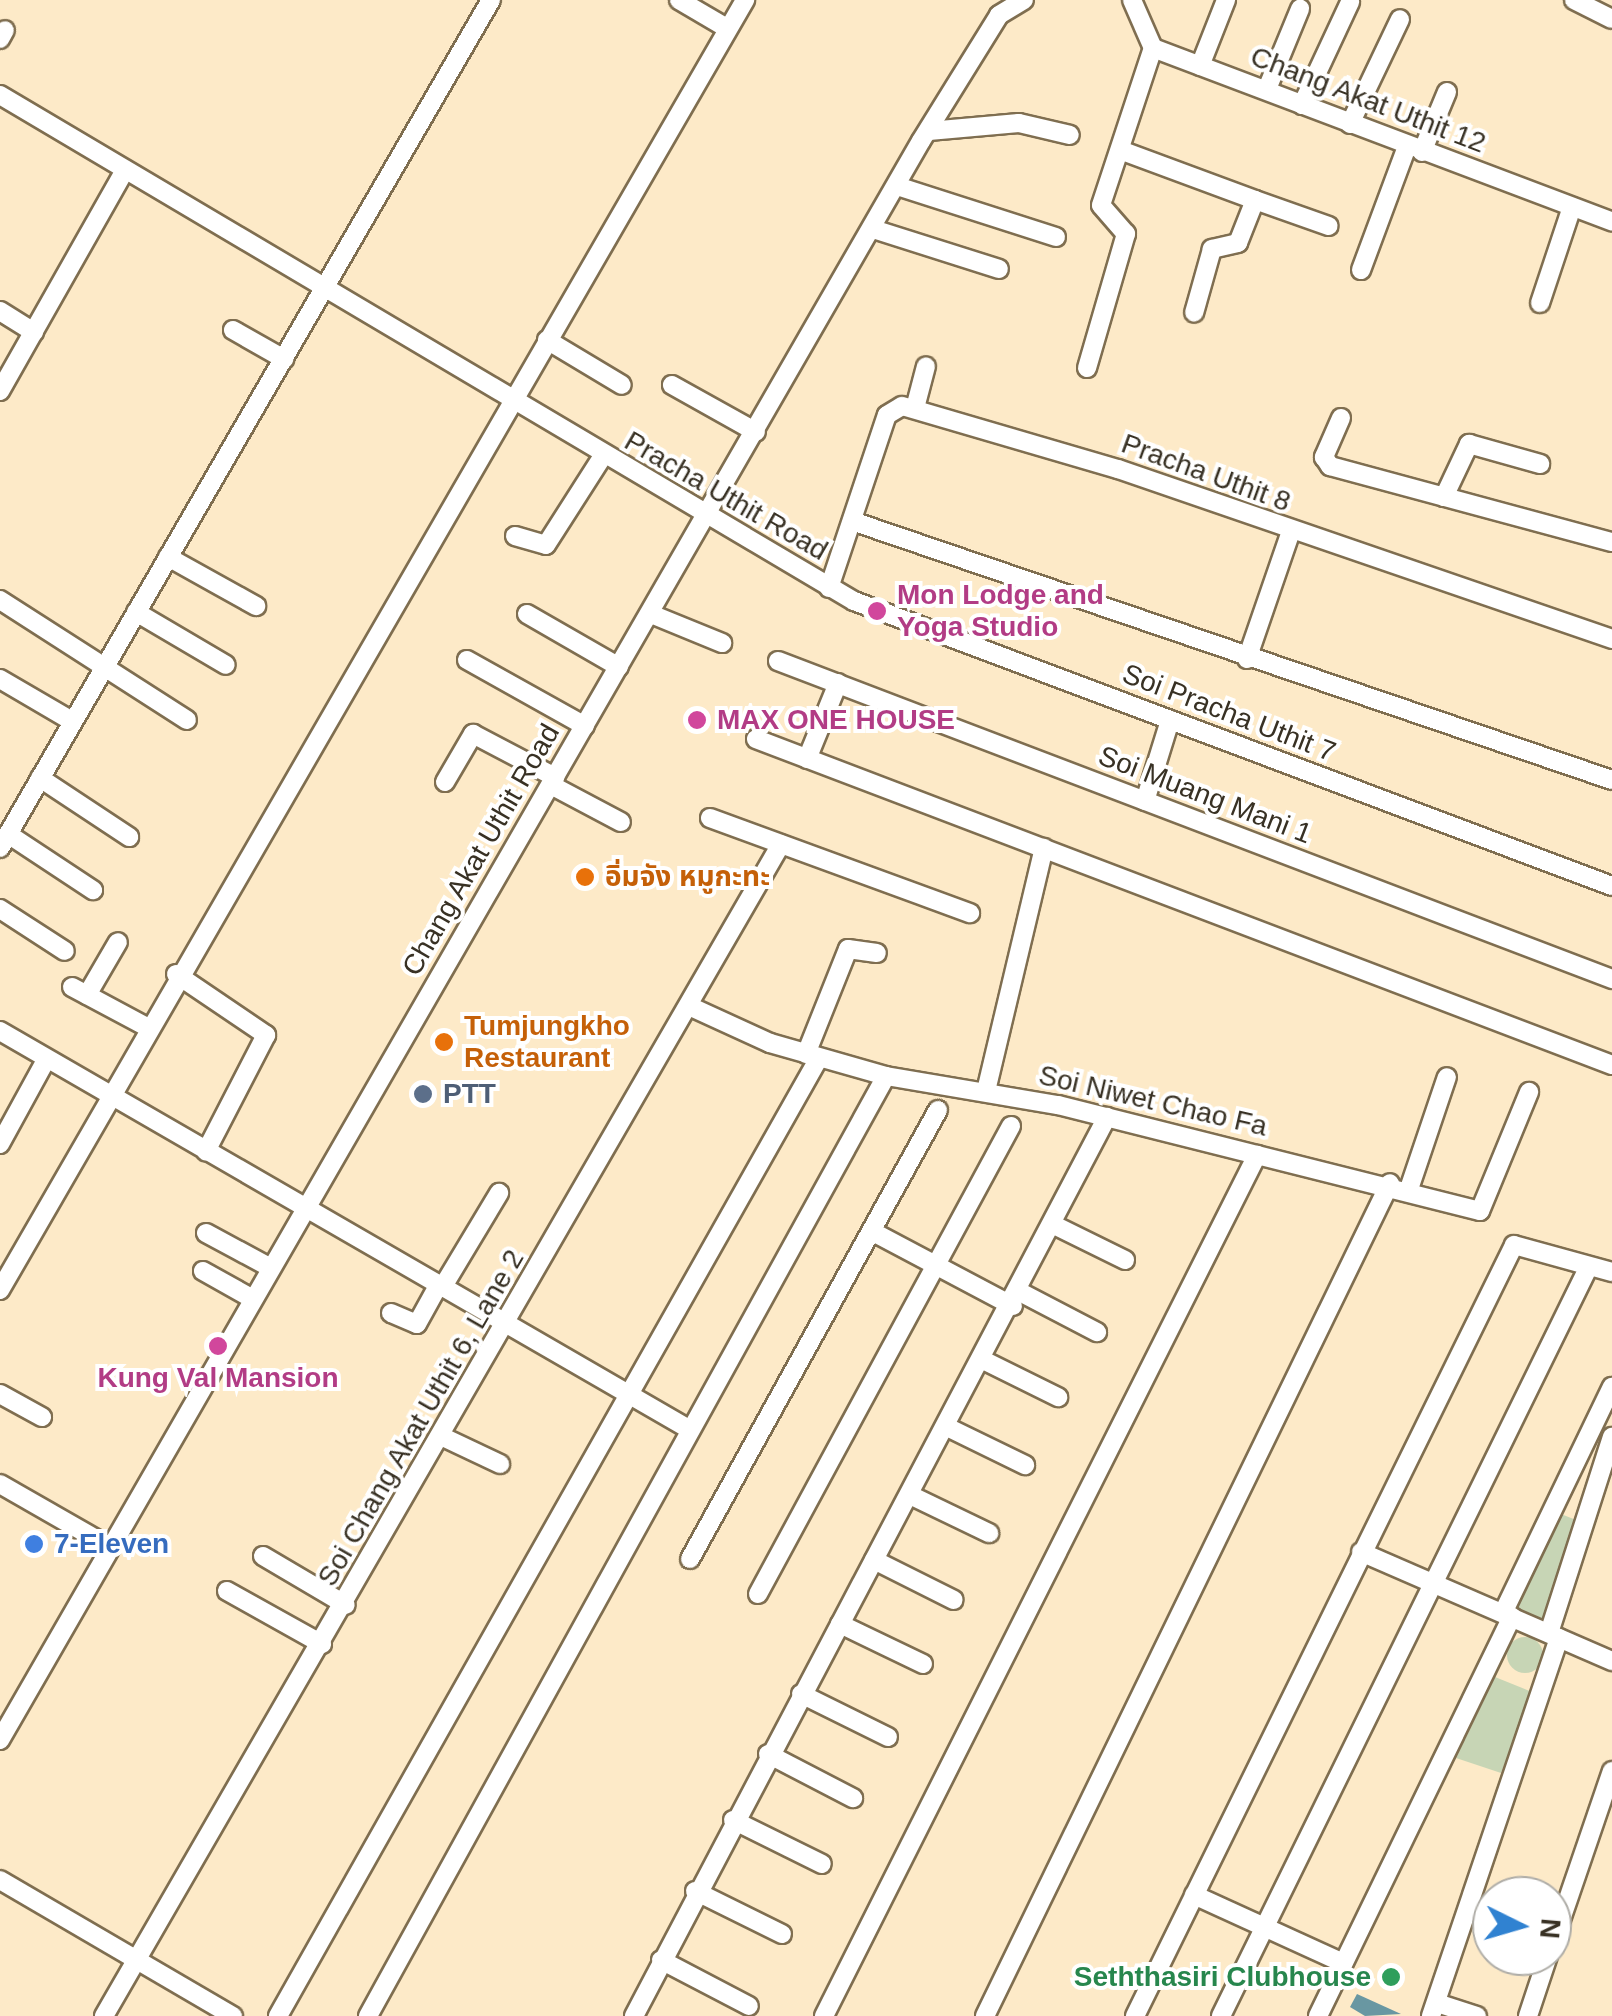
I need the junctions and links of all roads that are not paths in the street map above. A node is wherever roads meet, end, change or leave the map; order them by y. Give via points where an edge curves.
1 (680, 0) edge
2 (745, 0) edge
3 (1024, 0) edge
4 (1132, 0) edge
5 (1226, 0) edge
6 (1574, 0) edge
7 (486, 2) edge
8 (1350, 2) edge
9 (1300, 9) dead end
10 (1400, 18) dead end
11 (1612, 19) edge
12 (725, 27) junction
13 (1154, 48) junction
14 (1200, 66) junction
15 (1267, 89) junction
16 (1447, 92) dead end
17 (0, 95) edge
18 (1302, 105) junction
19 (1350, 124) junction
20 (928, 131) junction
21 (1070, 135) dead end
22 (1415, 149) junction
23 (1120, 150) junction
24 (125, 170) junction
25 (898, 186) junction
26 (1255, 200) junction
27 (1572, 206) junction
28 (1612, 222) edge
29 (1329, 226) dead end
30 (873, 229) junction
31 (1056, 236) dead end
32 (999, 269) dead end
33 (1361, 270) dead end
34 (325, 292) junction
35 (1540, 303) dead end
36 (0, 312) edge
37 (1194, 313) dead end
38 (233, 330) dead end
39 (34, 332) junction
40 (547, 340) junction
41 (284, 359) junction
42 (926, 366) dead end
43 (1087, 368) dead end
44 (622, 385) dead end
45 (672, 385) dead end
46 (0, 391) edge
47 (514, 401) junction
48 (915, 408) junction
49 (1341, 418) dead end
50 (756, 432) junction
51 (602, 456) junction
52 (1540, 464) dead end
53 (1444, 497) junction
54 (710, 515) junction
55 (852, 522) junction
56 (1290, 534) junction
57 (515, 536) dead end
58 (1612, 542) edge
59 (168, 557) junction
60 (829, 588) junction
61 (0, 600) edge
62 (256, 606) dead end
63 (136, 612) junction
64 (527, 614) dead end
65 (651, 614) junction
66 (1612, 639) edge
67 (722, 643) dead end
68 (1247, 659) junction
69 (467, 660) dead end
70 (778, 661) dead end
71 (104, 665) junction
72 (226, 665) dead end
73 (619, 667) junction
74 (0, 678) edge
75 (838, 683) junction
76 (187, 720) dead end
77 (1170, 720) junction
78 (72, 721) junction
79 (585, 726) junction
80 (756, 739) dead end
81 (806, 758) junction
82 (40, 778) junction
83 (1612, 780) edge
84 (553, 781) junction
85 (445, 782) dead end
86 (1145, 801) junction
87 (710, 818) dead end
88 (621, 822) dead end
89 (129, 837) dead end
90 (4, 840) edge
91 (781, 844) junction
92 (1044, 848) junction
93 (1612, 886) edge
94 (93, 890) dead end
95 (0, 909) edge
96 (970, 913) dead end
97 (118, 942) dead end
98 (66, 951) dead end
99 (877, 953) dead end
100 (176, 974) junction
101 (1612, 979) edge
102 (689, 1006) junction
103 (146, 1026) junction
104 (0, 1032) edge
105 (812, 1056) junction
106 (46, 1060) junction
107 (1612, 1065) edge
108 (886, 1076) junction
109 (1447, 1076) dead end
110 (986, 1091) junction
111 (106, 1092) junction
112 (1528, 1092) dead end
113 (938, 1110) dead end
114 (1107, 1118) junction
115 (1012, 1126) dead end
116 (0, 1144) edge
117 (206, 1151) junction
118 (1257, 1155) junction
119 (1390, 1183) junction
120 (1409, 1189) junction
121 (499, 1192) dead end
122 (305, 1209) junction
123 (1056, 1226) junction
124 (876, 1232) junction
125 (206, 1233) dead end
126 (1126, 1260) dead end
127 (1589, 1266) junction
128 (271, 1268) junction
129 (940, 1268) junction
130 (204, 1271) dead end
131 (1612, 1272) edge
132 (440, 1287) junction
133 (0, 1290) edge
134 (1016, 1299) junction
135 (253, 1300) junction
136 (391, 1312) dead end
137 (505, 1324) junction
138 (1097, 1332) dead end
139 (983, 1360) junction
140 (1612, 1388) edge
141 (0, 1394) edge
142 (629, 1394) junction
143 (1058, 1397) dead end
144 (42, 1417) dead end
145 (947, 1427) junction
146 (687, 1428) junction
147 (1612, 1437) edge
148 (444, 1438) junction
149 (500, 1464) dead end
150 (1025, 1465) dead end
151 (0, 1484) edge
152 (910, 1495) junction
153 (989, 1533) dead end
154 (110, 1547) junction
155 (1362, 1552) junction
156 (263, 1556) dead end
157 (690, 1560) dead end
158 (874, 1560) junction
159 (1429, 1581) junction
160 (228, 1591) dead end
161 (758, 1594) dead end
162 (954, 1600) dead end
163 (346, 1605) junction
164 (1508, 1615) junction
165 (840, 1624) junction
166 (1554, 1636) junction
167 (322, 1644) junction
168 (1611, 1659) edge
169 (923, 1664) dead end
170 (801, 1694) junction
171 (888, 1736) dead end
172 (0, 1740) edge
173 (768, 1754) junction
174 (1612, 1771) edge
175 (853, 1798) dead end
176 (732, 1820) junction
177 (822, 1864) dead end
178 (0, 1880) edge
179 (1572, 1888) edge
180 (695, 1891) junction
181 (1194, 1895) junction
182 (1264, 1927) junction
183 (782, 1934) dead end
184 (136, 1960) junction
185 (661, 1960) junction
186 (1344, 1963) junction
187 (1541, 1976) edge
188 (749, 2006) dead end
189 (1434, 2009) edge
190 (104, 2016) edge
191 (233, 2016) edge
192 (278, 2016) edge
193 (368, 2016) edge
194 (634, 2016) edge
195 (824, 2016) edge
196 (985, 2016) edge
197 (1135, 2016) edge
198 (1221, 2016) edge
199 (1318, 2016) edge
200 (1477, 2016) edge
201 (1528, 2016) edge

1 - 12 street
2 - 12 street
3 - 20 street, Chang Akat Uthit Road via 999,15
4 - 13 street
5 - 14 street
6 - 11 street
7 - 34 street
8 - 18 street
9 - 15 street
10 - 19 street
12 - 40 street
13 - 14 street, Chang Akat Uthit 12
13 - 23 street
14 - 15 street, Chang Akat Uthit 12
15 - 18 street, Chang Akat Uthit 12
16 - 22 street
17 - 24 street, Pracha Uthit Road
18 - 19 street, Chang Akat Uthit 12
19 - 22 street, Chang Akat Uthit 12
20 - 21 street via 1019,122
20 - 25 street, Chang Akat Uthit Road
22 - 27 street, Chang Akat Uthit 12
22 - 33 street
23 - 26 street
23 - 43 street via 1100,210 1126,234
24 - 34 street, Pracha Uthit Road
24 - 39 street
25 - 30 street, Chang Akat Uthit Road
25 - 31 street
26 - 29 street
26 - 37 street via 1238,243 1214,244
27 - 28 street, Chang Akat Uthit 12
27 - 35 street
30 - 32 street
30 - 50 street, Chang Akat Uthit Road
34 - 41 street
34 - 47 street, Pracha Uthit Road
36 - 39 street
38 - 41 street
39 - 46 street
40 - 44 street
40 - 47 street
41 - 59 street
42 - 48 street
45 - 50 street
47 - 51 street, Pracha Uthit Road
47 - 100 street
48 - 55 street via 887,414
48 - 56 street, Pracha Uthit 8 via 1118,469
49 - 53 street via 1324,463
50 - 54 street, Chang Akat Uthit Road
51 - 54 street, Pracha Uthit Road
51 - 57 street via 546,545
52 - 53 street via 1469,444
53 - 58 street
54 - 60 street, Pracha Uthit Road
54 - 65 street, Chang Akat Uthit Road
55 - 60 street, Pracha Uthit Road
55 - 68 street, Pracha Uthit Road
56 - 66 street, Pracha Uthit 8
56 - 68 street
59 - 62 street
59 - 63 street
60 - 77 street, Soi Pracha Uthit 7
61 - 71 street
63 - 71 street
63 - 72 street
64 - 73 street
65 - 67 street
65 - 73 street, Chang Akat Uthit Road
68 - 83 street, Pracha Uthit Road
69 - 79 street
70 - 75 street, Soi Muang Mani 1
71 - 76 street
71 - 78 street
73 - 79 street, Chang Akat Uthit Road
74 - 78 street
75 - 81 street
75 - 86 street, Soi Muang Mani 1
77 - 86 street
77 - 93 street, Soi Pracha Uthit 7
78 - 82 street
79 - 84 street, Chang Akat Uthit Road
80 - 81 street
81 - 92 street
82 - 89 street
82 - 90 street
84 - 85 street via 473,734
84 - 88 street
84 - 122 street, Chang Akat Uthit Road
86 - 101 street, Soi Muang Mani 1
87 - 91 street
90 - 94 street
91 - 96 street
91 - 102 street, Soi Chang Akat Uthit 6, Lane 2
92 - 107 street
92 - 110 street
95 - 98 street
97 - 103 street via 79,991
99 - 105 street via 848,949
100 - 103 street
100 - 117 street via 266,1035
102 - 105 street, Soi Niwet Chao Fa
102 - 137 street, Soi Chang Akat Uthit 6, Lane 2
103 - 111 street
104 - 106 street
105 - 108 street, Soi Niwet Chao Fa
105 - 142 street
106 - 111 street
106 - 116 street
108 - 110 street, Soi Niwet Chao Fa
108 - 146 street
109 - 120 street
110 - 114 street, Soi Niwet Chao Fa
111 - 117 street
111 - 133 street
112 - 120 street, Soi Niwet Chao Fa via 1489,1205 1472,1210
113 - 124 street
114 - 118 street, Soi Niwet Chao Fa
114 - 123 street
115 - 129 street
117 - 122 street
118 - 119 street, Soi Niwet Chao Fa
118 - 195 street
119 - 120 street, Soi Niwet Chao Fa
119 - 196 street
121 - 132 street
122 - 128 street, Chang Akat Uthit Road
122 - 132 street
123 - 126 street
123 - 134 street
124 - 129 street
124 - 157 street
125 - 128 street
127 - 131 street
127 - 155 street via 1514,1246
127 - 159 street
128 - 135 street, Chang Akat Uthit Road
129 - 134 street
129 - 161 street
130 - 135 street
132 - 136 street via 417,1324
132 - 137 street
134 - 138 street
134 - 139 street
135 - 154 street, Chang Akat Uthit Road
137 - 142 street
137 - 148 street, Soi Chang Akat Uthit 6, Lane 2
139 - 143 street
139 - 145 street
140 - 164 street
141 - 144 street
142 - 146 street
142 - 192 street
145 - 150 street
145 - 152 street
146 - 193 street
147 - 166 street
148 - 149 street
148 - 163 street, Soi Chang Akat Uthit 6, Lane 2
151 - 154 street
152 - 153 street
152 - 158 street
154 - 172 street, Chang Akat Uthit Road
155 - 159 street
155 - 181 street
156 - 163 street
158 - 162 street
158 - 165 street
159 - 164 street
159 - 182 street
160 - 167 street
163 - 167 street, Soi Chang Akat Uthit 6, Lane 2
164 - 166 street
164 - 186 street
165 - 169 street
165 - 170 street
166 - 168 street
166 - 189 street
167 - 184 street, Soi Chang Akat Uthit 6, Lane 2
170 - 171 street
170 - 173 street
173 - 175 street
173 - 176 street
174 - 179 street
176 - 177 street
176 - 180 street
178 - 184 street
180 - 183 street
180 - 185 street
181 - 182 street
181 - 197 street
182 - 186 street
182 - 198 street
184 - 190 street, Soi Chang Akat Uthit 6, Lane 2
184 - 191 street
185 - 188 street
185 - 194 street
186 - 199 street
187 - 201 street
189 - 200 street

